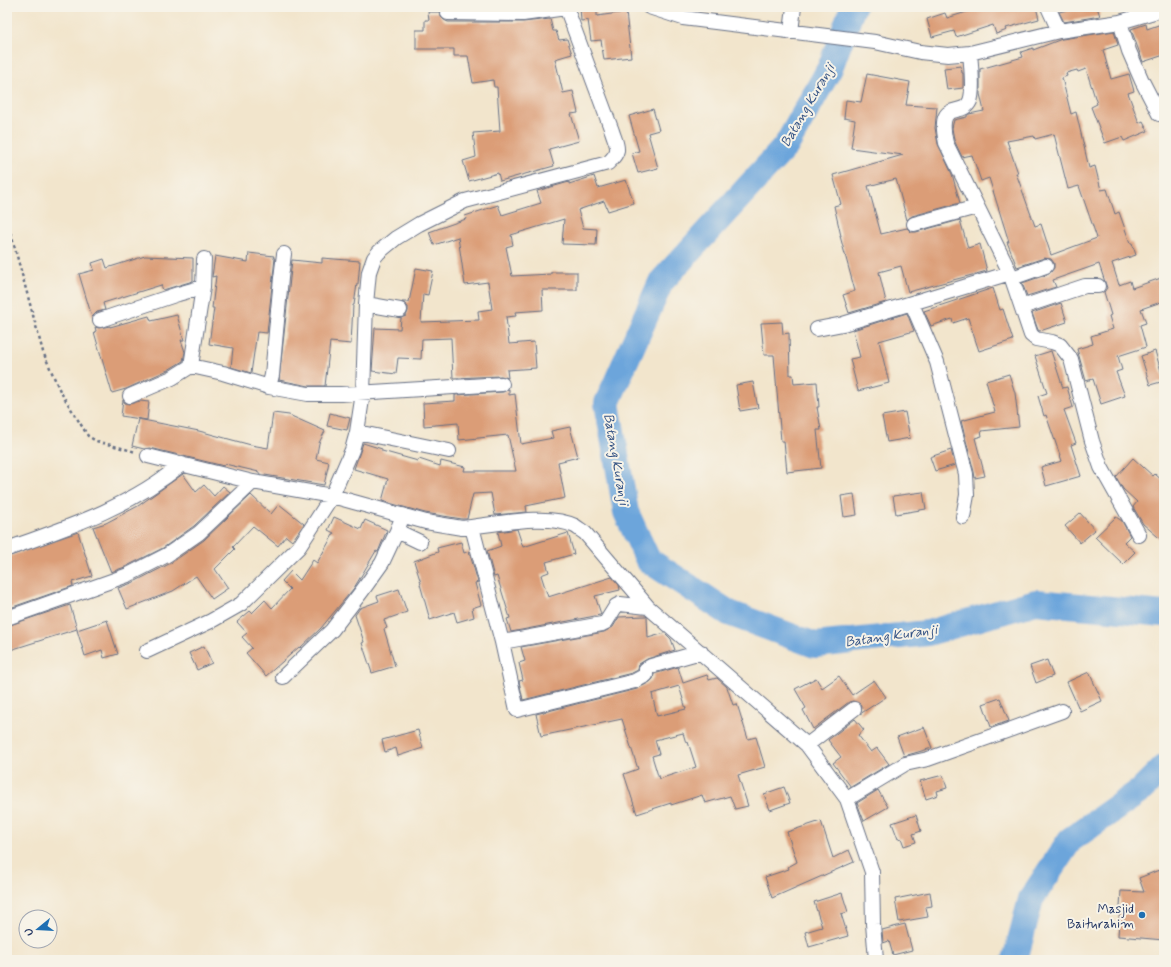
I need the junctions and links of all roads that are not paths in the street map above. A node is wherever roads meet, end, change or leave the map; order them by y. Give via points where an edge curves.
1 (649, 7) edge
2 (794, 7) edge
3 (1048, 7) edge
4 (566, 8) edge
5 (1164, 9) edge
6 (448, 13) dead end
7 (681, 13) edge
8 (1120, 22) junction
9 (1059, 31) junction
10 (791, 32) junction
11 (970, 54) junction
12 (1159, 114) dead end
13 (977, 207) junction
14 (914, 224) dead end
15 (284, 254) dead end
16 (204, 259) dead end
17 (1046, 266) dead end
18 (1011, 275) junction
19 (1098, 286) dead end
20 (203, 287) junction
21 (366, 304) junction
22 (912, 304) junction
23 (1022, 307) junction
24 (400, 310) dead end
25 (100, 320) dead end
26 (817, 329) dead end
27 (191, 366) junction
28 (502, 384) dead end
29 (269, 387) junction
30 (363, 393) junction
31 (130, 396) dead end
32 (357, 432) junction
33 (449, 451) dead end
34 (148, 456) road end
35 (182, 464) junction
36 (253, 482) junction
37 (332, 496) junction
38 (403, 515) junction
39 (963, 517) dead end
40 (472, 527) junction
41 (398, 531) junction
42 (1139, 535) dead end
43 (420, 542) dead end
44 (7, 549) edge
45 (648, 607) junction
46 (7, 618) edge
47 (502, 642) junction
48 (147, 651) dead end
49 (700, 652) junction
50 (283, 677) dead end
51 (854, 710) dead end
52 (1062, 711) dead end
53 (807, 745) junction
54 (847, 799) junction
55 (876, 960) edge

1 - 7 street
2 - 10 street
3 - 9 street
4 - 6 street via 523,14
4 - 21 street via 612,131 618,149 616,156 608,163 465,202 419,224 396,238 374,258 369,272
5 - 8 street
7 - 10 street
8 - 9 street
8 - 12 street via 1142,82
9 - 11 street
10 - 11 street via 875,42 920,52
11 - 13 street via 970,102 965,107 946,114 943,129 946,143
13 - 14 street
13 - 18 street
15 - 29 street
16 - 20 street
17 - 18 street
18 - 22 street
18 - 23 street
19 - 23 street via 1085,286
20 - 25 street
20 - 27 street
21 - 24 street
21 - 30 street
22 - 26 street
22 - 39 street via 937,362 966,474 967,495
23 - 42 street via 1031,335 1036,339 1060,345 1071,359 1101,467
27 - 29 street
27 - 31 street via 172,378
28 - 30 street
29 - 30 street via 308,394
30 - 32 street
32 - 33 street
32 - 37 street
34 - 35 street
35 - 36 street
35 - 44 street via 164,479 106,512
36 - 37 street
36 - 46 street via 199,533 167,556 128,576
37 - 38 street
37 - 48 street via 299,547 241,604
38 - 40 street via 453,527
38 - 41 street
40 - 45 street via 530,520 552,520 574,526 591,539
40 - 47 street
41 - 43 street
41 - 50 street via 382,563 332,630
45 - 47 street via 620,604 602,624
45 - 49 street
47 - 49 street via 517,710 635,681 646,675 646,670 652,666
49 - 53 street
51 - 53 street
52 - 54 street via 905,764
53 - 54 street
54 - 55 street via 872,872

